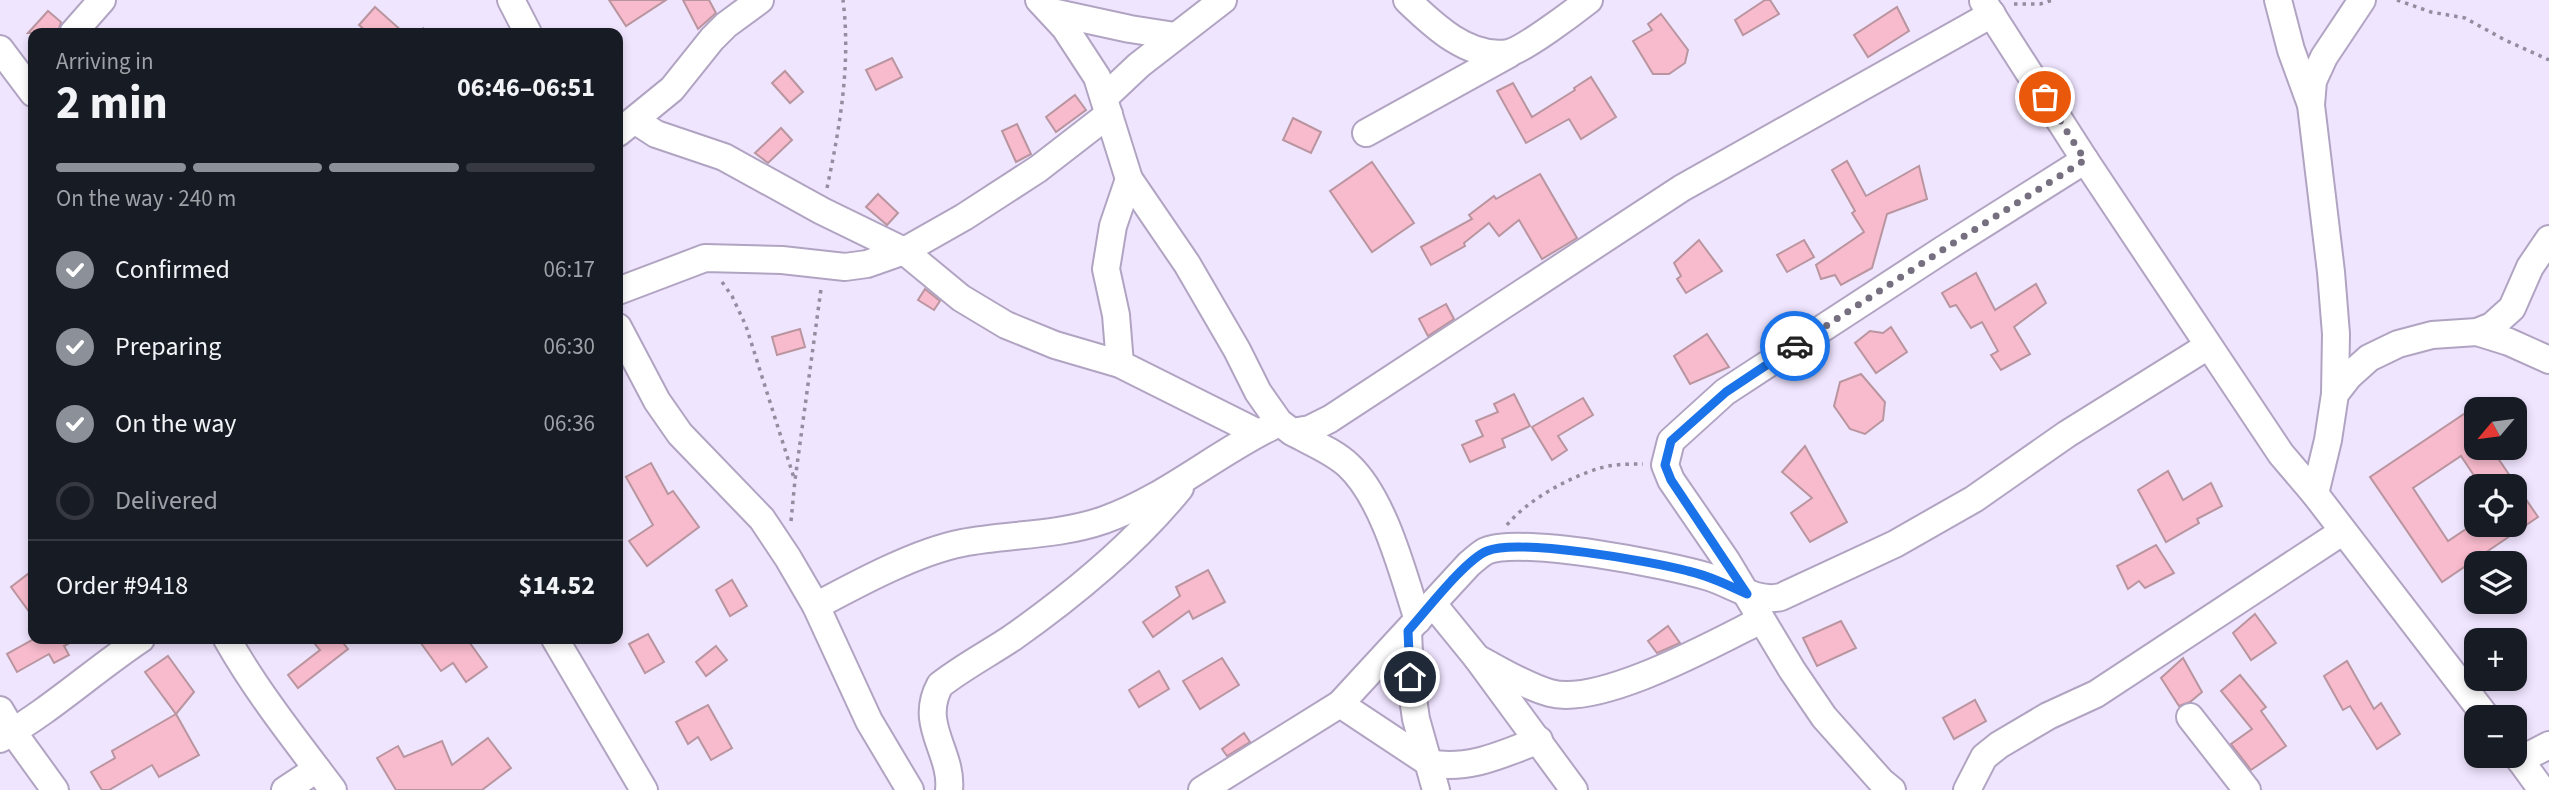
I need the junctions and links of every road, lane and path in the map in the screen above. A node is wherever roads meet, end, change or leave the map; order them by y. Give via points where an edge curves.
1 (102, 0) edge
2 (511, 0) edge
3 (760, 0) edge
4 (843, 0) edge
5 (1223, 0) edge
6 (1406, 0) edge
7 (1589, 0) edge
8 (2053, 0) edge
9 (2278, 0) edge
10 (2362, 0) edge
11 (2397, 0) edge
12 (1046, 6) edge
13 (1986, 6) edge
14 (77, 28) edge
15 (525, 28) edge
16 (1175, 36) junction
17 (0, 49) edge
18 (1511, 53) junction
19 (2549, 60) edge
20 (28, 78) edge
21 (2311, 105) junction
22 (1107, 106) junction
23 (627, 127) edge
24 (1366, 134) dead end
25 (2085, 160) junction
26 (1129, 179) junction
27 (822, 211) junction
28 (2549, 239) edge
29 (904, 251) junction
30 (705, 258) junction
31 (824, 265) junction
32 (623, 289) edge
33 (2477, 332) junction
34 (623, 336) edge
35 (2208, 346) junction
36 (2549, 360) edge
37 (1120, 364) junction
38 (2335, 394) junction
39 (1276, 429) junction
40 (1665, 465) junction
41 (1192, 473) junction
42 (795, 480) junction
43 (2315, 494) junction
44 (2343, 532) junction
45 (1487, 551) junction
46 (788, 558) junction
47 (1747, 594) junction
48 (816, 606) junction
49 (1420, 618) junction
50 (1761, 620) junction
51 (133, 644) edge
52 (230, 644) edge
53 (558, 644) edge
54 (1477, 658) junction
55 (1340, 704) junction
56 (2477, 705) edge
57 (2190, 717) dead end
58 (4, 727) edge
59 (1539, 740) junction
60 (2549, 745) edge
61 (2527, 753) edge
62 (1429, 763) junction
63 (2525, 768) edge
64 (317, 769) junction
65 (55, 790) edge
66 (285, 790) edge
67 (333, 790) edge
68 (644, 790) edge
69 (910, 790) edge
70 (949, 790) edge
71 (1202, 790) edge
72 (1436, 790) edge
73 (1574, 790) edge
74 (1892, 790) edge
75 (1967, 790) edge
76 (2247, 790) edge
77 (2542, 790) edge

1 - 14 street
2 - 15 street
3 - 23 street via 726,25 672,89
4 - 27 path via 843,109
5 - 16 street
6 - 18 street via 1462,43 1484,53
7 - 18 street
8 - 13 path
9 - 21 street
10 - 21 street via 2324,57 2313,81
11 - 19 path via 2465,19
12 - 16 street via 1129,29
12 - 22 street via 1084,55
13 - 25 street
13 - 39 street via 1682,188 1330,419 1311,429
16 - 22 street
17 - 20 street
18 - 24 street
21 - 38 street via 2331,272
22 - 26 street
22 - 29 street via 1038,169
23 - 27 street via 724,157
25 - 35 street
25 - 40 street via 1726,392 1671,441
26 - 37 street via 1105,269 1116,315
26 - 39 street via 1187,264
27 - 29 street
28 - 33 street via 2530,267 2512,308 2492,326
29 - 31 street via 845,267
29 - 37 street via 961,298 1006,326
30 - 31 street
30 - 32 street
30 - 42 path via 732,296 746,326
31 - 42 path
33 - 36 street
33 - 38 street via 2432,335 2398,344 2369,358
34 - 46 street via 680,435 762,519
35 - 43 street via 2281,454
35 - 47 street via 2067,434 1974,499 1895,544 1781,597
37 - 39 street
38 - 43 street
39 - 41 street
39 - 49 street via 1347,464 1365,486
40 - 45 path via 1599,468 1565,484 1512,519
40 - 47 street
41 - 48 street via 1106,519 1054,532 961,543 860,582
41 - 70 street via 1159,514 1109,562 1011,638 940,685 932,709
42 - 46 path
43 - 44 street
44 - 56 street
44 - 75 street via 2096,694 1999,745 1984,757
45 - 47 street via 1520,547 1659,565 1716,579
45 - 49 street via 1469,564
46 - 48 street
47 - 50 street
48 - 69 street via 869,721
49 - 54 street
49 - 55 street
49 - 62 street via 1410,677
50 - 54 street via 1656,671 1606,689 1571,695 1551,694
50 - 74 street via 1824,717
51 - 58 street
52 - 64 street
53 - 68 street
54 - 59 street
55 - 62 street
55 - 71 street
57 - 76 street
58 - 65 street
59 - 62 street via 1472,763
59 - 73 street
60 - 61 street
62 - 72 street
63 - 77 street
64 - 66 street
64 - 67 street

